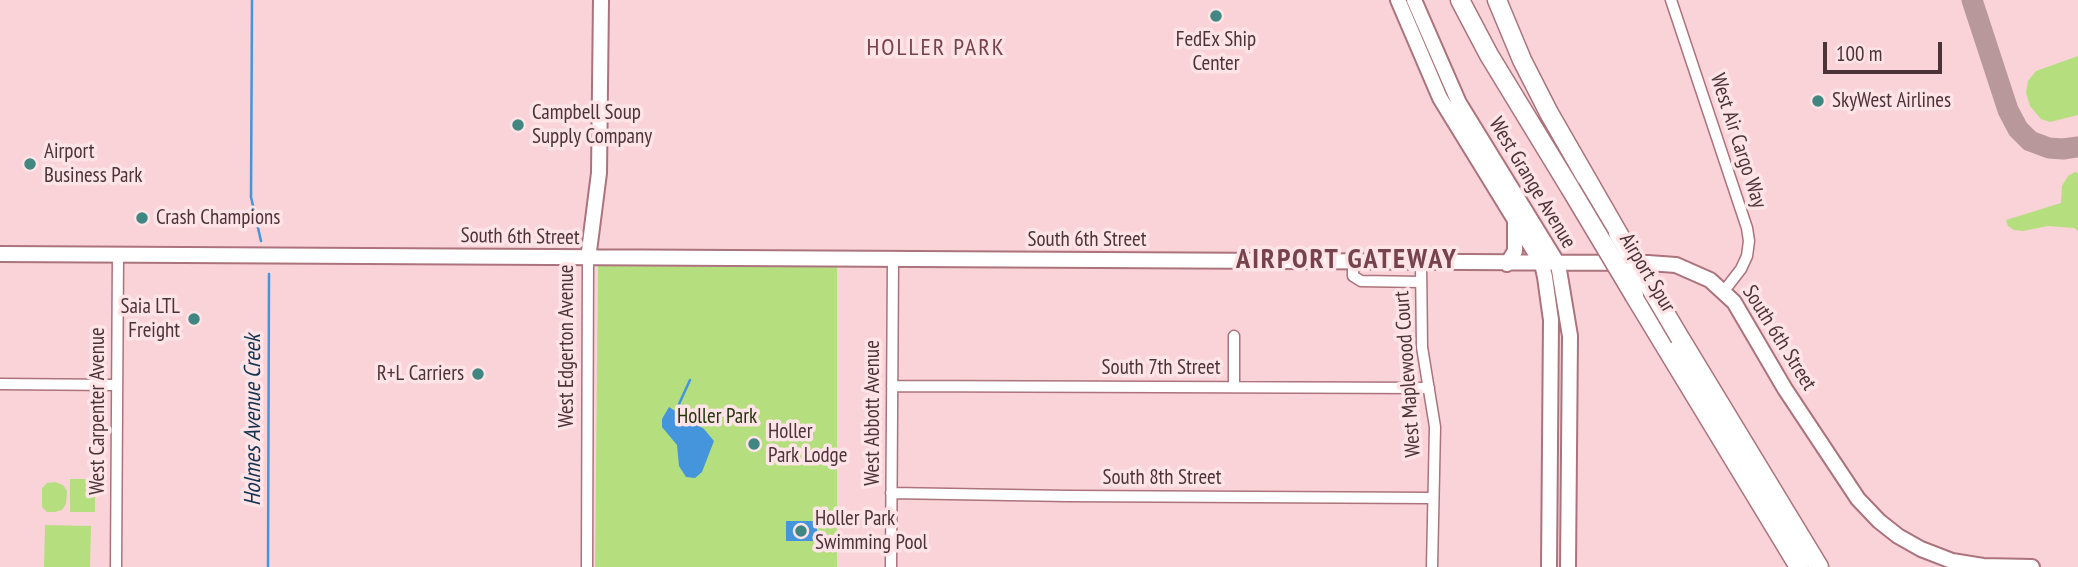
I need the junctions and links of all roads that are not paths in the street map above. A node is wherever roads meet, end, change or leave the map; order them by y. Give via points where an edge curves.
1 (601, 0) edge
2 (1398, 0) edge
3 (1414, 0) edge
4 (1460, 0) edge
5 (1497, 0) edge
6 (1671, 0) edge
7 (1424, 44) junction
8 (1514, 218) junction
9 (0, 254) edge
10 (118, 255) junction
11 (588, 258) junction
12 (893, 260) junction
13 (1353, 263) junction
14 (1420, 263) junction
15 (1507, 264) junction
16 (1542, 264) junction
17 (1558, 264) junction
18 (1421, 282) junction
19 (1724, 291) junction
20 (1234, 336) dead end
21 (1551, 336) junction
22 (1570, 336) junction
23 (0, 384) edge
24 (117, 385) junction
25 (892, 386) junction
26 (1234, 387) junction
27 (1429, 388) junction
28 (891, 492) junction
29 (1549, 492) junction
30 (1569, 492) junction
31 (1433, 498) junction
32 (116, 567) edge
33 (587, 567) edge
34 (891, 567) edge
35 (1432, 567) edge
36 (1549, 567) edge
37 (1568, 567) edge
38 (1799, 567) edge
39 (1819, 567) edge
40 (2032, 567) edge

1 - 11 street, West Edgerton Avenue via 599,173
2 - 7 street, West Grange Avenue
3 - 7 street, West Grange Avenue
4 - 38 highway, Airport Spur, bridge
5 - 39 highway, Airport Spur, bridge via 1549,113
6 - 19 street, West Air Cargo Way via 1749,241 1741,270
7 - 8 street, West Grange Avenue via 1456,127
7 - 17 street, West Grange Avenue
8 - 15 street via 1514,251
8 - 16 street, West Grange Avenue
9 - 10 street, South 6th Street
10 - 11 street, South 6th Street
10 - 24 street, West Carpenter Avenue
11 - 12 street, South 6th Street
11 - 33 street, West Edgerton Avenue
12 - 13 street, South 6th Street
12 - 25 street, West Abbott Avenue
13 - 14 street, South 6th Street
13 - 18 street via 1353,276 1362,281
14 - 15 street, South 6th Street
14 - 18 street, West Maplewood Court
15 - 16 street, South 6th Street
16 - 17 street, South 6th Street
16 - 21 street, West Grange Avenue
17 - 19 street, South 6th Street via 1676,265
17 - 22 street, West Grange Avenue
18 - 27 street, West Maplewood Court via 1422,347
19 - 40 street, South 6th Street via 1743,314 1772,369 1858,499 1879,521 1921,549 1952,561
20 - 26 street
21 - 22 street
21 - 29 street, West Grange Avenue
22 - 30 street, West Grange Avenue
23 - 24 street
24 - 32 street, West Carpenter Avenue
25 - 26 street, South 7th Street
25 - 28 street, West Abbott Avenue
26 - 27 street, South 7th Street
27 - 31 street, West Maplewood Court via 1435,428
28 - 31 street, South 8th Street
28 - 34 street, West Abbott Avenue
29 - 30 street
29 - 36 street, West Grange Avenue
30 - 37 street, West Grange Avenue
31 - 35 street, West Maplewood Court

